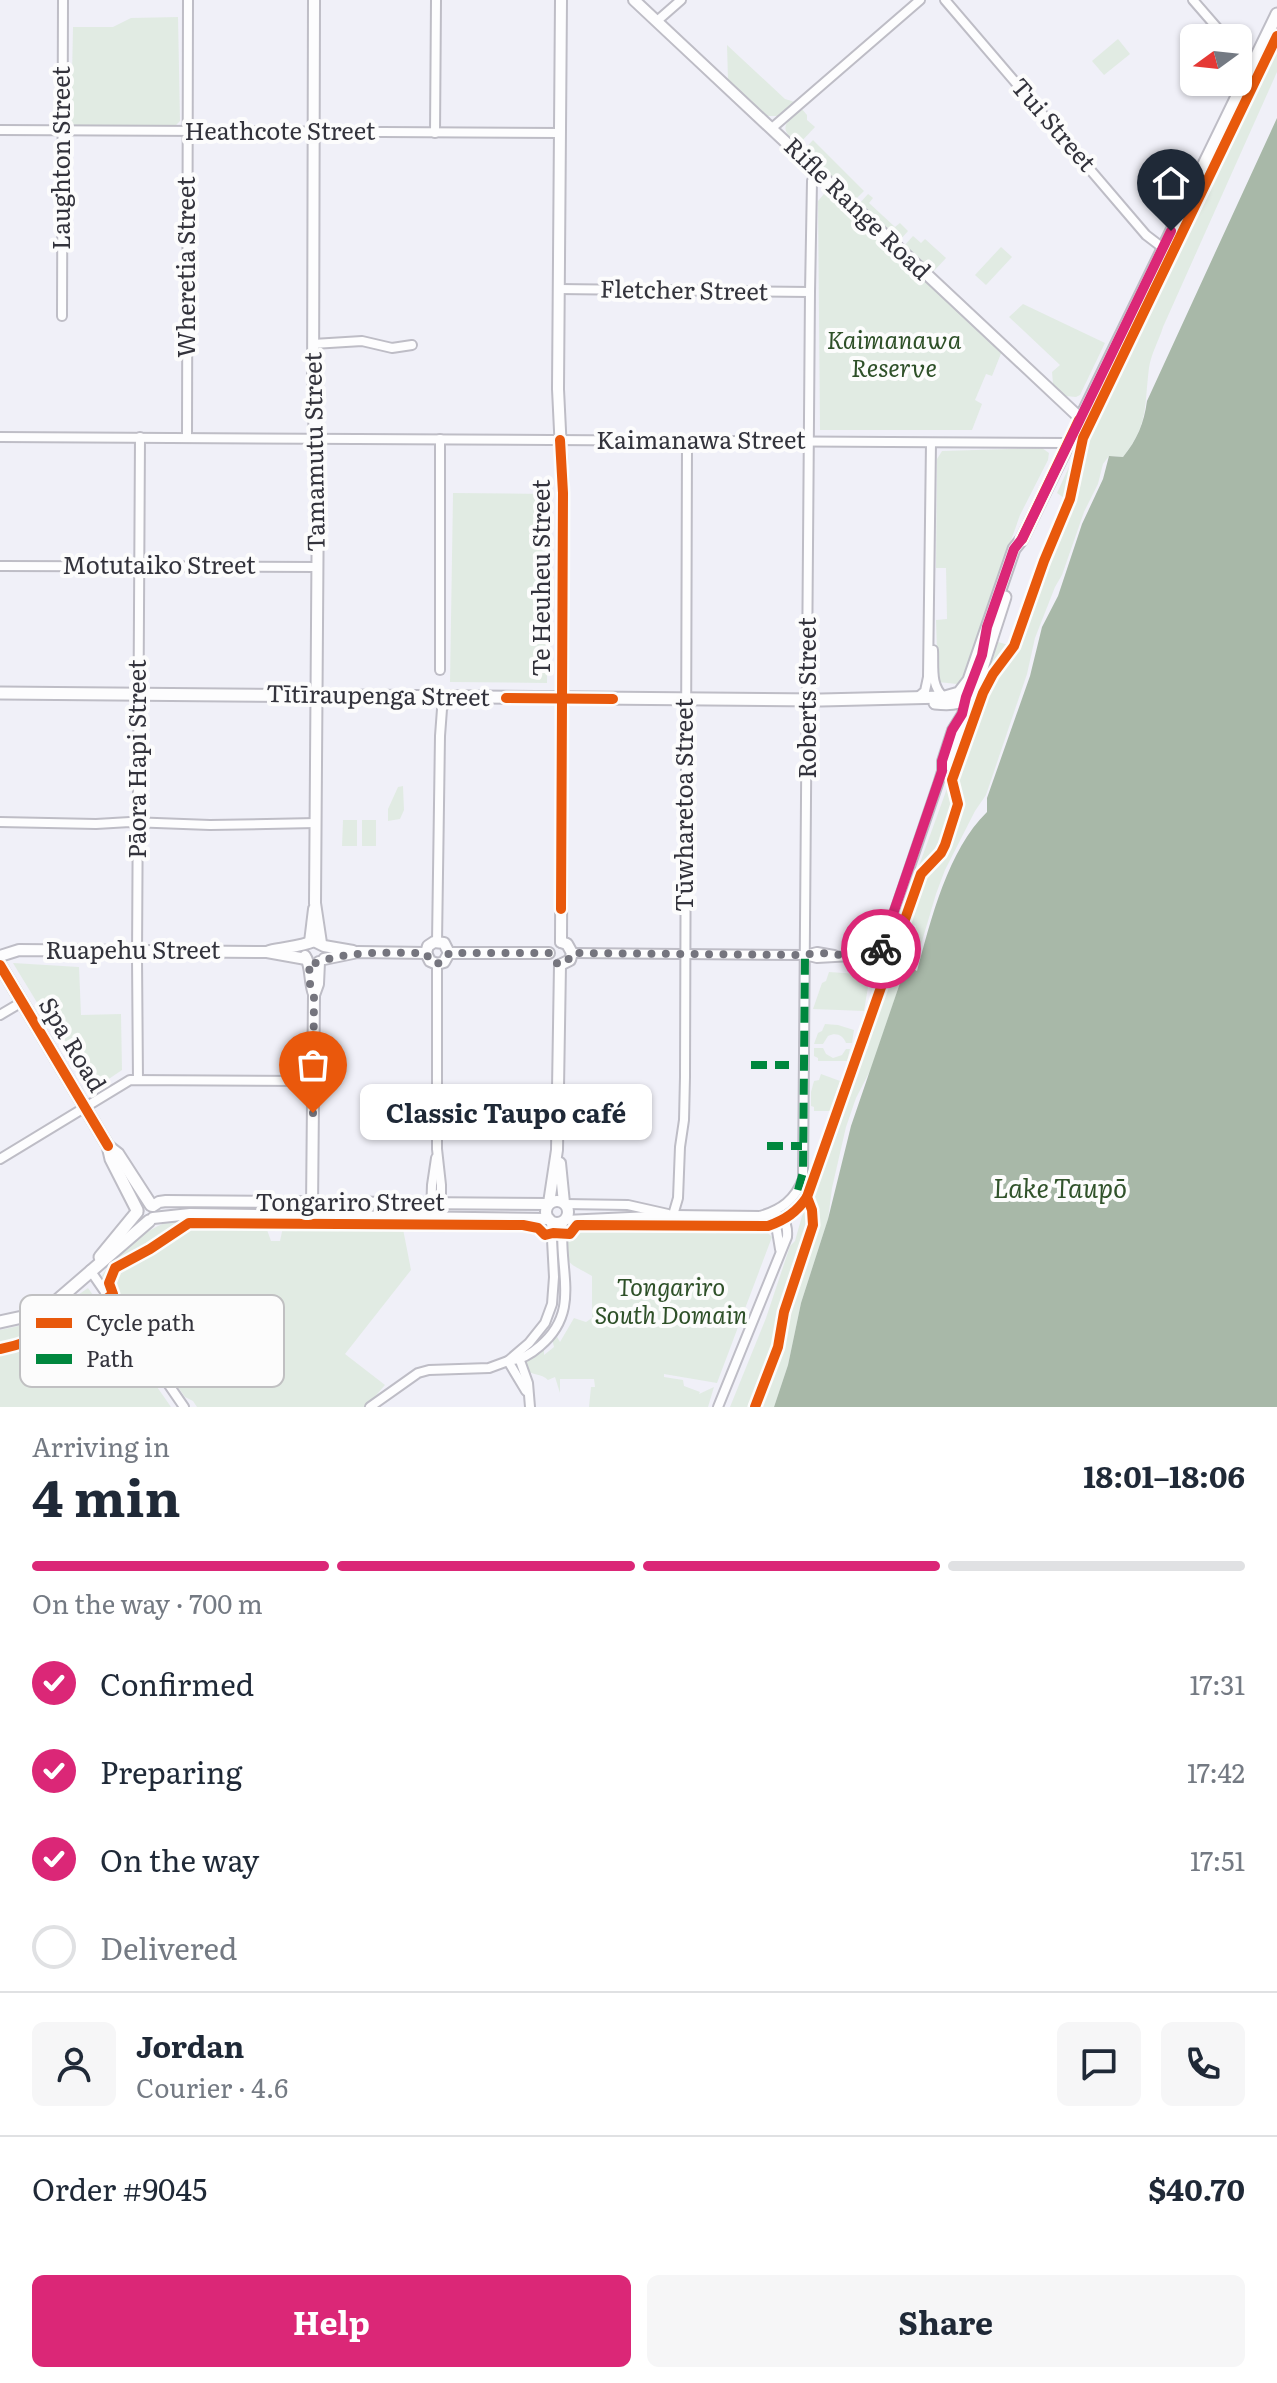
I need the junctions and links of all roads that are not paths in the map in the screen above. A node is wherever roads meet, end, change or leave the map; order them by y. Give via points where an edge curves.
1 (63, 0) edge
2 (188, 0) edge
3 (314, 0) edge
4 (436, 0) edge
5 (561, 0) edge
6 (634, 0) edge
7 (681, 0) edge
8 (920, 0) edge
9 (945, 0) edge
10 (1193, 0) edge
11 (1277, 14) edge
12 (657, 21) junction
13 (1214, 24) edge
14 (1253, 63) joint
15 (772, 128) junction
16 (0, 130) edge
17 (62, 130) junction
18 (187, 131) junction
19 (314, 132) junction
20 (435, 133) junction
21 (560, 133) junction
22 (817, 171) junction
23 (1163, 248) junction
24 (559, 289) junction
25 (810, 292) junction
26 (62, 316) dead end
27 (313, 344) junction
28 (412, 345) dead end
29 (1080, 418) junction
30 (0, 437) edge
31 (140, 437) junction
32 (187, 438) junction
33 (315, 439) junction
34 (440, 439) junction
35 (560, 440) junction
36 (687, 441) junction
37 (809, 442) junction
38 (931, 443) junction
39 (1067, 443) junction
40 (1022, 539) junction
41 (0, 566) edge
42 (139, 566) junction
43 (317, 567) junction
44 (987, 627) junction
45 (930, 637) junction
46 (440, 670) dead end
47 (975, 690) junction
48 (0, 693) edge
49 (139, 694) junction
50 (317, 695) junction
51 (427, 697) junction
52 (448, 697) junction
53 (918, 697) junction
54 (563, 698) junction
55 (685, 699) junction
56 (807, 699) junction
57 (901, 699) junction
58 (944, 701) junction
59 (964, 701) junction
60 (956, 723) junction
61 (440, 736) junction
62 (942, 771) junction
63 (0, 822) edge
64 (138, 822) junction
65 (316, 823) junction
66 (437, 942) junction
67 (561, 942) junction
68 (315, 944) junction
69 (137, 951) junction
70 (267, 952) junction
71 (358, 952) junction
72 (426, 953) junction
73 (449, 953) junction
74 (549, 953) junction
75 (572, 953) junction
76 (685, 954) junction
77 (805, 955) junction
78 (0, 956) edge
79 (314, 960) junction
80 (437, 964) junction
81 (0, 965) edge
82 (560, 965) junction
83 (22, 1002) junction
84 (0, 1015) edge
85 (138, 1080) junction
86 (314, 1081) junction
87 (85, 1107) junction
88 (108, 1146) junction
89 (557, 1150) junction
90 (0, 1159) edge
91 (312, 1203) junction
92 (565, 1203) junction
93 (436, 1204) junction
94 (549, 1204) junction
95 (137, 1211) junction
96 (152, 1213) junction
97 (772, 1213) junction
98 (673, 1215) junction
99 (312, 1216) junction
100 (436, 1216) junction
101 (760, 1216) junction
102 (550, 1220) junction
103 (564, 1221) junction
104 (780, 1249) junction
105 (90, 1270) junction
106 (63, 1295) edge
107 (107, 1295) edge
108 (20, 1318) edge
109 (0, 1322) edge
110 (519, 1357) junction
111 (508, 1361) junction
112 (170, 1387) edge
113 (184, 1407) edge
114 (370, 1407) edge
115 (530, 1407) edge
116 (718, 1407) edge

1 - 17 street, Laughton Street
2 - 18 street, Wheretia Street
3 - 19 street, Tamamutu Street
4 - 20 street
5 - 21 street, Te Heuheu Street
6 - 12 street, Rifle Range Road
7 - 12 street
8 - 15 street
9 - 23 street, Tui Street via 1146,235
10 - 13 street
11 - 14 main road
12 - 15 street, Rifle Range Road
14 - 23 main road
15 - 22 street, Rifle Range Road
16 - 17 street, Heathcote Street
17 - 18 street, Heathcote Street
17 - 26 street, Laughton Street
18 - 19 street, Heathcote Street
18 - 32 street, Wheretia Street
19 - 20 street, Heathcote Street
19 - 27 street, Tamamutu Street
20 - 21 street, Heathcote Street
21 - 24 street, Te Heuheu Street
22 - 25 street, Roberts Street via 812,181
22 - 29 street, Rifle Range Road
23 - 29 main road
24 - 25 street, Fletcher Street
24 - 35 street, Te Heuheu Street
25 - 37 street, Roberts Street
27 - 28 street
27 - 33 street, Tamamutu Street
29 - 39 main road
30 - 31 street, Kaimanawa Street
31 - 32 street, Kaimanawa Street
31 - 42 street, Pāora Hapi Street
32 - 33 street, Kaimanawa Street
33 - 34 street, Kaimanawa Street
33 - 43 street, Tamamutu Street
34 - 35 street, Kaimanawa Street
34 - 46 street
35 - 36 street, Kaimanawa Street
35 - 54 street, Te Heuheu Street
36 - 37 street, Kaimanawa Street
36 - 55 street, Tūwharetoa Street
37 - 38 street, Kaimanawa Street
37 - 56 street, Roberts Street
38 - 39 street, Kaimanawa Street
38 - 45 street
39 - 40 main road
40 - 44 main road
40 - 47 main road
41 - 42 street, Motutaiko Street
42 - 43 street, Motutaiko Street
42 - 49 street, Pāora Hapi Street
43 - 50 street, Tamamutu Street
44 - 58 main road via 964,689
44 - 59 street
45 - 53 street via 928,686
45 - 58 street via 934,684
47 - 59 main road
47 - 62 street
48 - 49 main road, Tītīraupenga Street
49 - 50 main road, Tītīraupenga Street
49 - 64 street, Pāora Hapi Street
50 - 51 main road, Tītīraupenga Street
50 - 65 street, Tamamutu Street
51 - 52 main road, Tītīraupenga Street
51 - 61 street
52 - 54 main road, Tītīraupenga Street
52 - 61 street
53 - 57 main road, Tītīraupenga Street
53 - 58 main road, Tītīraupenga Street
54 - 55 main road, Tītīraupenga Street
54 - 67 street, Te Heuheu Street
55 - 56 main road, Tītīraupenga Street
55 - 76 street, Tūwharetoa Street
56 - 57 main road, Tītīraupenga Street
56 - 77 street, Roberts Street
57 - 58 main road, Tītīraupenga Street
58 - 59 main road, Tītīraupenga Street
58 - 60 street
59 - 60 street
60 - 62 street
61 - 66 street
62 - 77 street via 883,946 874,954
63 - 64 street
64 - 65 street
64 - 69 street, Pāora Hapi Street
65 - 68 street, Tamamutu Street
66 - 72 street
66 - 73 street
67 - 74 street
67 - 75 street
68 - 70 street, Ruapehu Street
68 - 71 street, Ruapehu Street
68 - 79 street via 304,953
68 - 79 street via 326,952
69 - 70 street, Ruapehu Street
69 - 78 street, Ruapehu Street via 19,950
69 - 85 street, Pāora Hapi Street
70 - 79 street, Ruapehu Street
71 - 72 street, Ruapehu Street
71 - 79 street, Ruapehu Street
72 - 80 street
73 - 74 street
73 - 80 street
74 - 82 street
75 - 76 street
75 - 82 street
76 - 77 street
76 - 98 street, Tūwharetoa Street via 684,1120
77 - 97 street, Roberts Street via 803,1179 791,1199
79 - 86 street
80 - 93 street
81 - 83 main road, Spa Road
82 - 89 street
83 - 84 street
83 - 87 main road, Spa Road
85 - 86 street
85 - 87 street
86 - 91 street
87 - 88 main road, Spa Road
87 - 90 street
88 - 95 main road, Spa Road
88 - 96 main road, Spa Road
89 - 92 street
89 - 94 street
91 - 93 street, Tongariro Street
91 - 96 street, Tongariro Street via 166,1201
91 - 99 street
92 - 94 street
92 - 98 street via 628,1205
92 - 103 street
93 - 94 street, Tongariro Street
93 - 100 street
94 - 102 street
95 - 96 main road via 140,1219
95 - 105 main road
96 - 99 street, Tongariro Street
96 - 105 main road
97 - 101 street
97 - 104 street via 787,1227
98 - 101 street
98 - 103 street
99 - 100 street, Tongariro Street
100 - 102 street, Tongariro Street
101 - 104 street via 776,1225
102 - 103 street
102 - 110 street via 552,1304 545,1323
103 - 110 street via 563,1318 537,1349
104 - 116 street
105 - 106 main road
105 - 107 street
108 - 109 main road
110 - 111 street
110 - 115 street
111 - 114 street via 484,1369 422,1371
111 - 115 street
112 - 113 street

